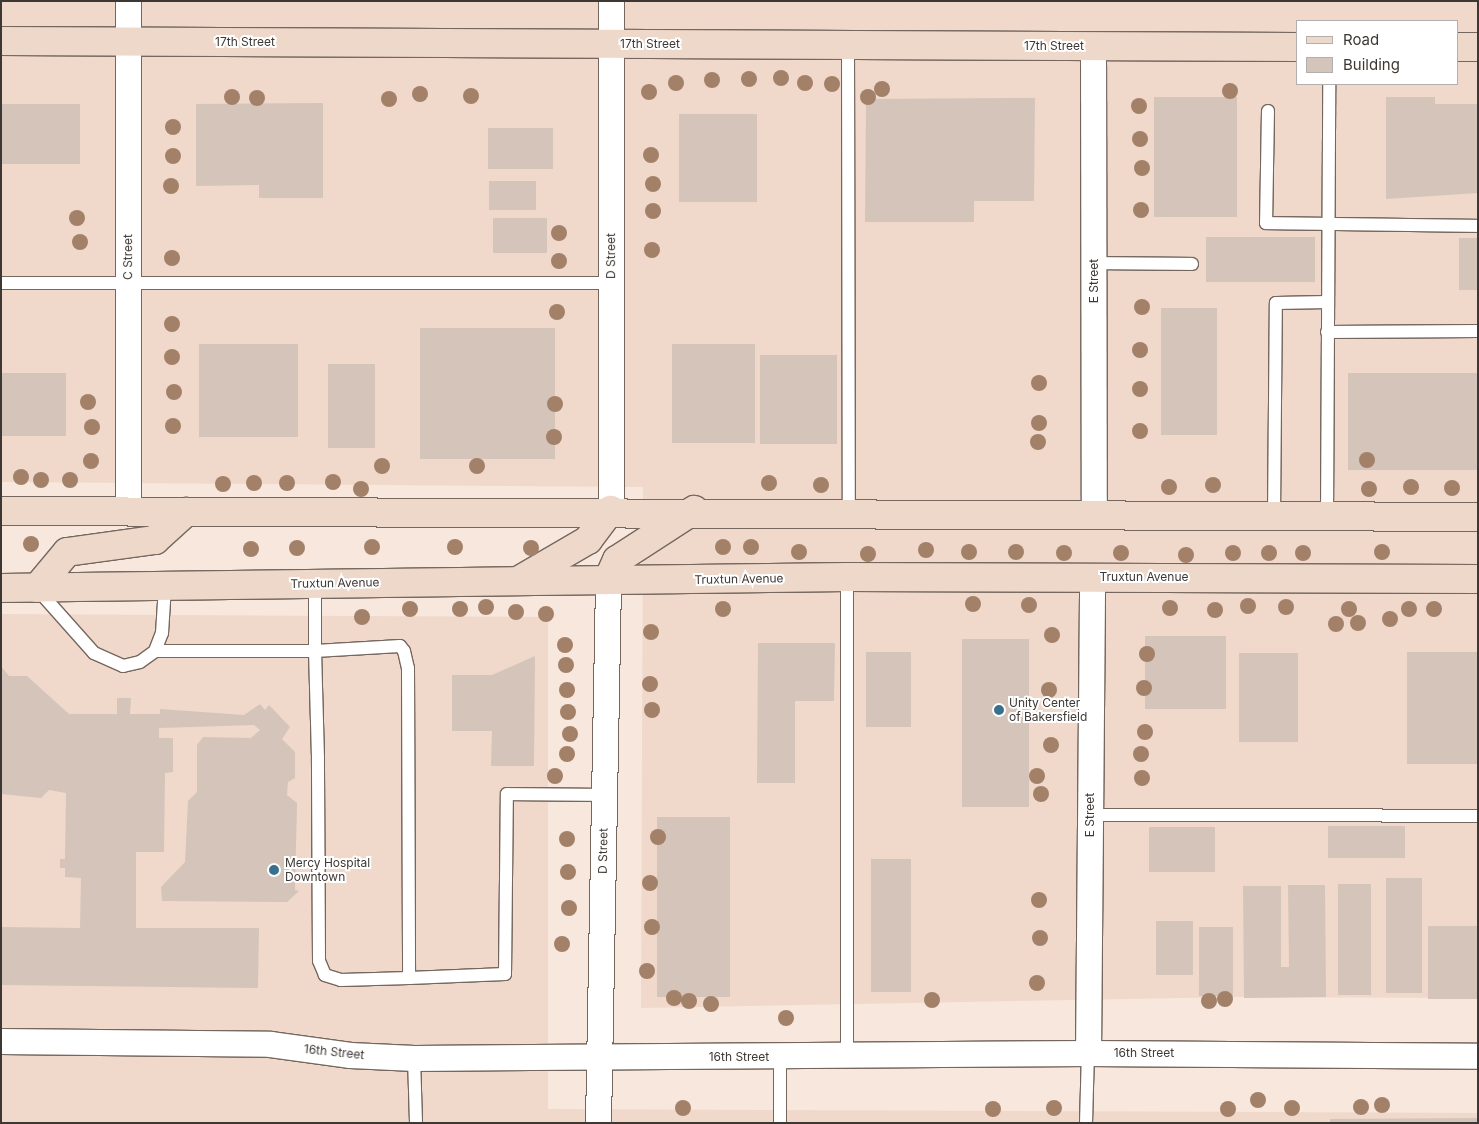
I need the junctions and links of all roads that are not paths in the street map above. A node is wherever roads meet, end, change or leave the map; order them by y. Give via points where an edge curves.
1 (128, 1) edge
2 (611, 1) edge
3 (1, 41) edge
4 (128, 42) junction
5 (611, 44) junction
6 (848, 45) junction
7 (1094, 46) junction
8 (1296, 47) edge
9 (1459, 47) edge
10 (1478, 47) edge
11 (1329, 85) edge
12 (1268, 111) dead end
13 (1328, 226) junction
14 (1478, 226) edge
15 (1094, 263) junction
16 (1192, 264) dead end
17 (1, 283) edge
18 (128, 283) junction
19 (611, 283) junction
20 (1328, 302) junction
21 (1478, 331) edge
22 (1328, 332) junction
23 (611, 510) junction
24 (694, 510) junction
25 (1, 511) edge
26 (128, 512) junction
27 (186, 512) junction
28 (849, 512) junction
29 (1094, 515) junction
30 (1274, 516) junction
31 (1327, 516) junction
32 (1478, 517) edge
33 (848, 577) junction
34 (1092, 577) junction
35 (520, 579) junction
36 (1478, 579) edge
37 (608, 580) junction
38 (315, 584) junction
39 (165, 587) junction
40 (1, 588) edge
41 (37, 588) junction
42 (155, 651) junction
43 (315, 651) junction
44 (604, 796) junction
45 (1090, 815) junction
46 (1478, 816) edge
47 (409, 978) junction
48 (1, 1041) edge
49 (1088, 1053) junction
50 (847, 1056) junction
51 (1478, 1056) edge
52 (780, 1057) junction
53 (414, 1058) junction
54 (599, 1058) junction
55 (416, 1123) edge
56 (598, 1123) edge
57 (780, 1123) edge
58 (1086, 1123) edge

1 - 4 street, C Street
2 - 5 street, D Street
3 - 4 main road, 17th Street
4 - 5 main road, 17th Street
4 - 18 street, C Street
5 - 6 main road, 17th Street
5 - 19 street, D Street
6 - 7 main road, 17th Street
6 - 28 lane
7 - 8 main road, 17th Street
7 - 15 street, E Street
9 - 10 main road
11 - 13 lane
12 - 13 lane via 1266,223
13 - 14 lane
13 - 20 lane
15 - 16 lane
15 - 29 street, E Street
17 - 18 lane
18 - 19 lane
18 - 26 street, C Street
19 - 23 street, D Street
20 - 22 lane
20 - 30 lane via 1276,303
21 - 22 lane
22 - 31 lane
23 - 24 main road
23 - 27 main road
23 - 35 main road via 588,540
24 - 28 main road
24 - 37 main road via 617,560
25 - 26 main road
26 - 27 main road
27 - 41 main road via 155,540 67,552
28 - 29 main road
29 - 30 main road
30 - 31 main road
31 - 32 main road
33 - 34 main road, Truxtun Avenue
33 - 37 main road, Truxtun Avenue
33 - 50 lane
34 - 36 main road, Truxtun Avenue
34 - 45 street, E Street
35 - 37 main road, Truxtun Avenue
35 - 38 main road, Truxtun Avenue
37 - 44 street, D Street
38 - 39 main road, Truxtun Avenue
38 - 43 lane
39 - 41 main road, Truxtun Avenue
39 - 42 lane via 162,633
40 - 41 main road, Truxtun Avenue
41 - 42 lane via 94,653 123,666 140,662
42 - 43 lane
43 - 47 lane via 319,961 325,975 341,980
43 - 47 lane via 400,646 404,651 408,668
44 - 47 lane via 507,794 505,974
44 - 54 street, D Street
45 - 46 lane
45 - 49 street, E Street
48 - 53 street, 16th Street via 270,1044 350,1055
49 - 50 street, 16th Street
49 - 51 street, 16th Street
49 - 58 lane
50 - 52 street, 16th Street
52 - 54 street, 16th Street
52 - 57 lane
53 - 54 street, 16th Street
53 - 55 lane
54 - 56 street, D Street

